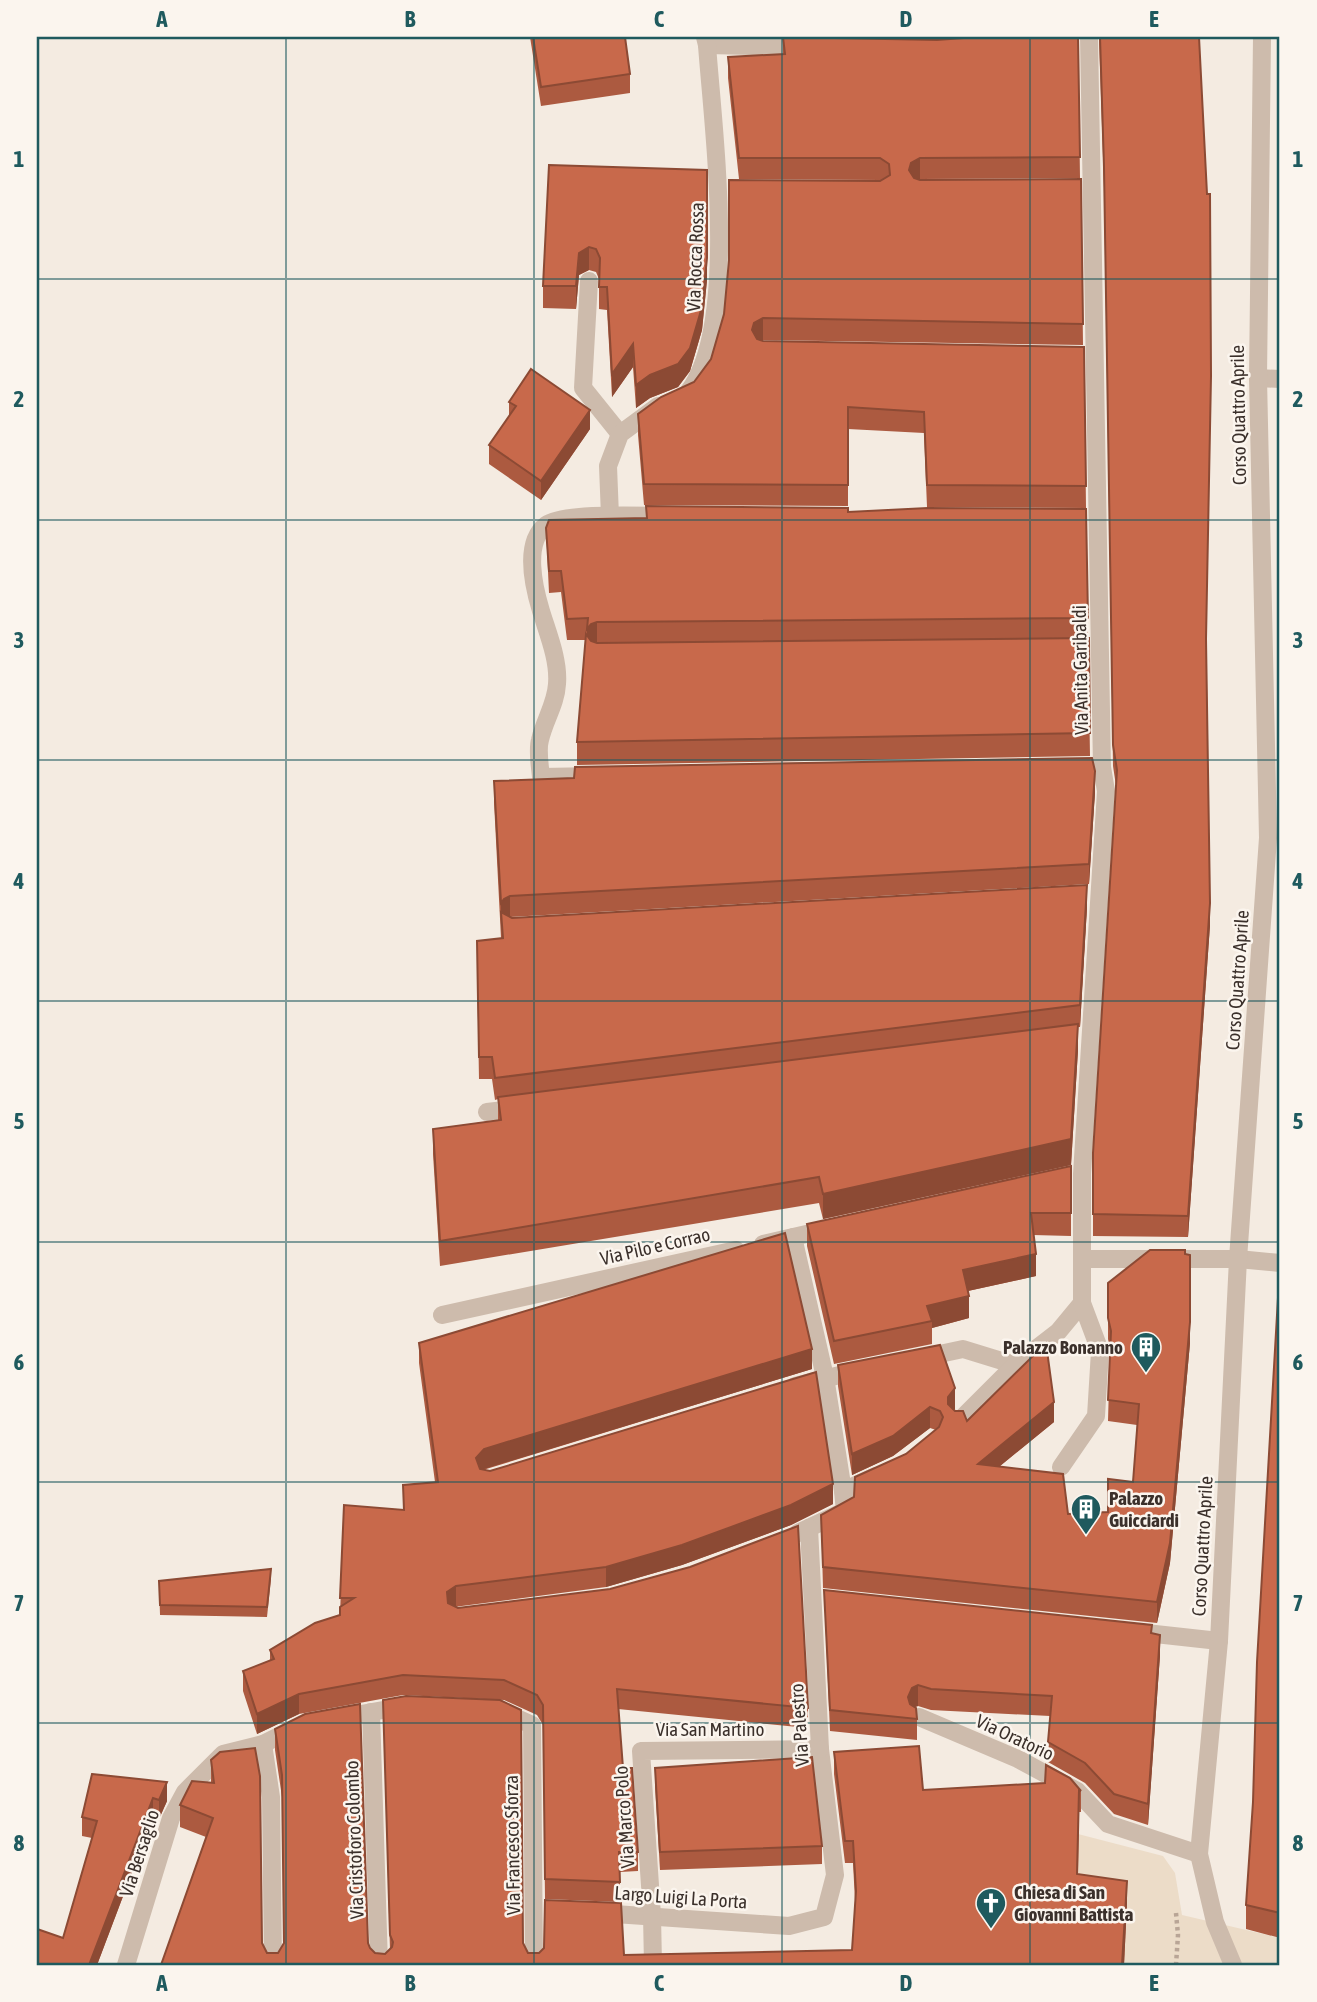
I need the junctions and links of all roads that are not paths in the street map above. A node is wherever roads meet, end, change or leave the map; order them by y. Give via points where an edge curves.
1 (1082, 37) edge
2 (1262, 37) edge
3 (708, 40) edge
4 (829, 48) edge
5 (589, 281) dead end
6 (1258, 378) junction
7 (1280, 379) edge
8 (620, 434) junction
9 (610, 516) junction
10 (680, 516) edge
11 (610, 776) edge
12 (542, 1105) edge
13 (487, 1112) dead end
14 (846, 1226) edge
15 (793, 1237) junction
16 (1082, 1259) junction
17 (1238, 1259) junction
18 (1280, 1263) edge
19 (1083, 1303) junction
20 (442, 1315) dead end
21 (901, 1362) edge
22 (1015, 1365) junction
23 (876, 1367) edge
24 (825, 1377) junction
25 (773, 1393) edge
26 (959, 1421) edge
27 (1061, 1468) dead end
28 (888, 1471) edge
29 (842, 1491) junction
30 (809, 1528) junction
31 (783, 1539) edge
32 (1124, 1631) edge
33 (1219, 1641) junction
34 (417, 1706) edge
35 (478, 1709) edge
36 (371, 1712) junction
37 (919, 1717) edge
38 (263, 1744) junction
39 (820, 1749) junction
40 (641, 1751) joint
41 (1199, 1854) junction
42 (586, 1913) edge
43 (652, 1915) junction
44 (824, 1917) joint
45 (126, 1965) edge
46 (273, 1965) edge
47 (382, 1965) edge
48 (534, 1965) edge
49 (653, 1965) edge
50 (1233, 1965) edge

1 - 16 street, Via Anita Garibaldi via 1095,767 1106,791 1092,895 1082,1038 1075,1176
2 - 6 street, Corso Quattro Aprile
3 - 4 street
3 - 8 street, Via Rocca Rossa via 724,190 713,332 700,376 685,396 655,408
5 - 8 street via 583,388
6 - 7 street
6 - 17 street, Corso Quattro Aprile via 1268,838
8 - 9 street via 608,466
9 - 10 street
9 - 11 street via 555,521 537,536 534,549 535,591 554,654 557,684 539,742 541,777
12 - 13 street
14 - 15 street, Via Pilo e Corrao
15 - 20 street, Via Pilo e Corrao
15 - 24 street
16 - 17 street
16 - 19 street, Via Anita Garibaldi
17 - 18 street
17 - 33 street, Corso Quattro Aprile
19 - 22 street via 1058,1332
19 - 27 street, Via Anita Garibaldi via 1100,1351 1096,1416
21 - 22 street via 963,1349
22 - 26 street
23 - 24 street
24 - 25 street
24 - 29 street
28 - 29 street
29 - 30 street via 845,1511
30 - 31 street
30 - 39 street, Via Palestro via 820,1598
32 - 33 street
33 - 41 street, Corso Quattro Aprile
34 - 36 street, Via Bersaglio
35 - 48 street, Via Francesco Sforza via 503,1711 532,1725 540,1911
36 - 38 street, Via Bersaglio via 302,1725
36 - 47 street, Via Cristoforo Colombo
37 - 41 street, Via Oratorio via 1018,1759 1077,1791 1108,1824
38 - 45 street, Via Bersaglio via 223,1754 185,1792 171,1818
38 - 46 street via 271,1797
39 - 40 street, Via San Martino
39 - 44 street, Via Palestro via 835,1875
40 - 43 street, Via Marco Polo
41 - 50 street, Corso Quattro Aprile via 1215,1922
42 - 43 street, Largo Luigi La Porta
43 - 44 street, Largo Luigi La Porta via 789,1926
43 - 49 street, Via Marco Polo

